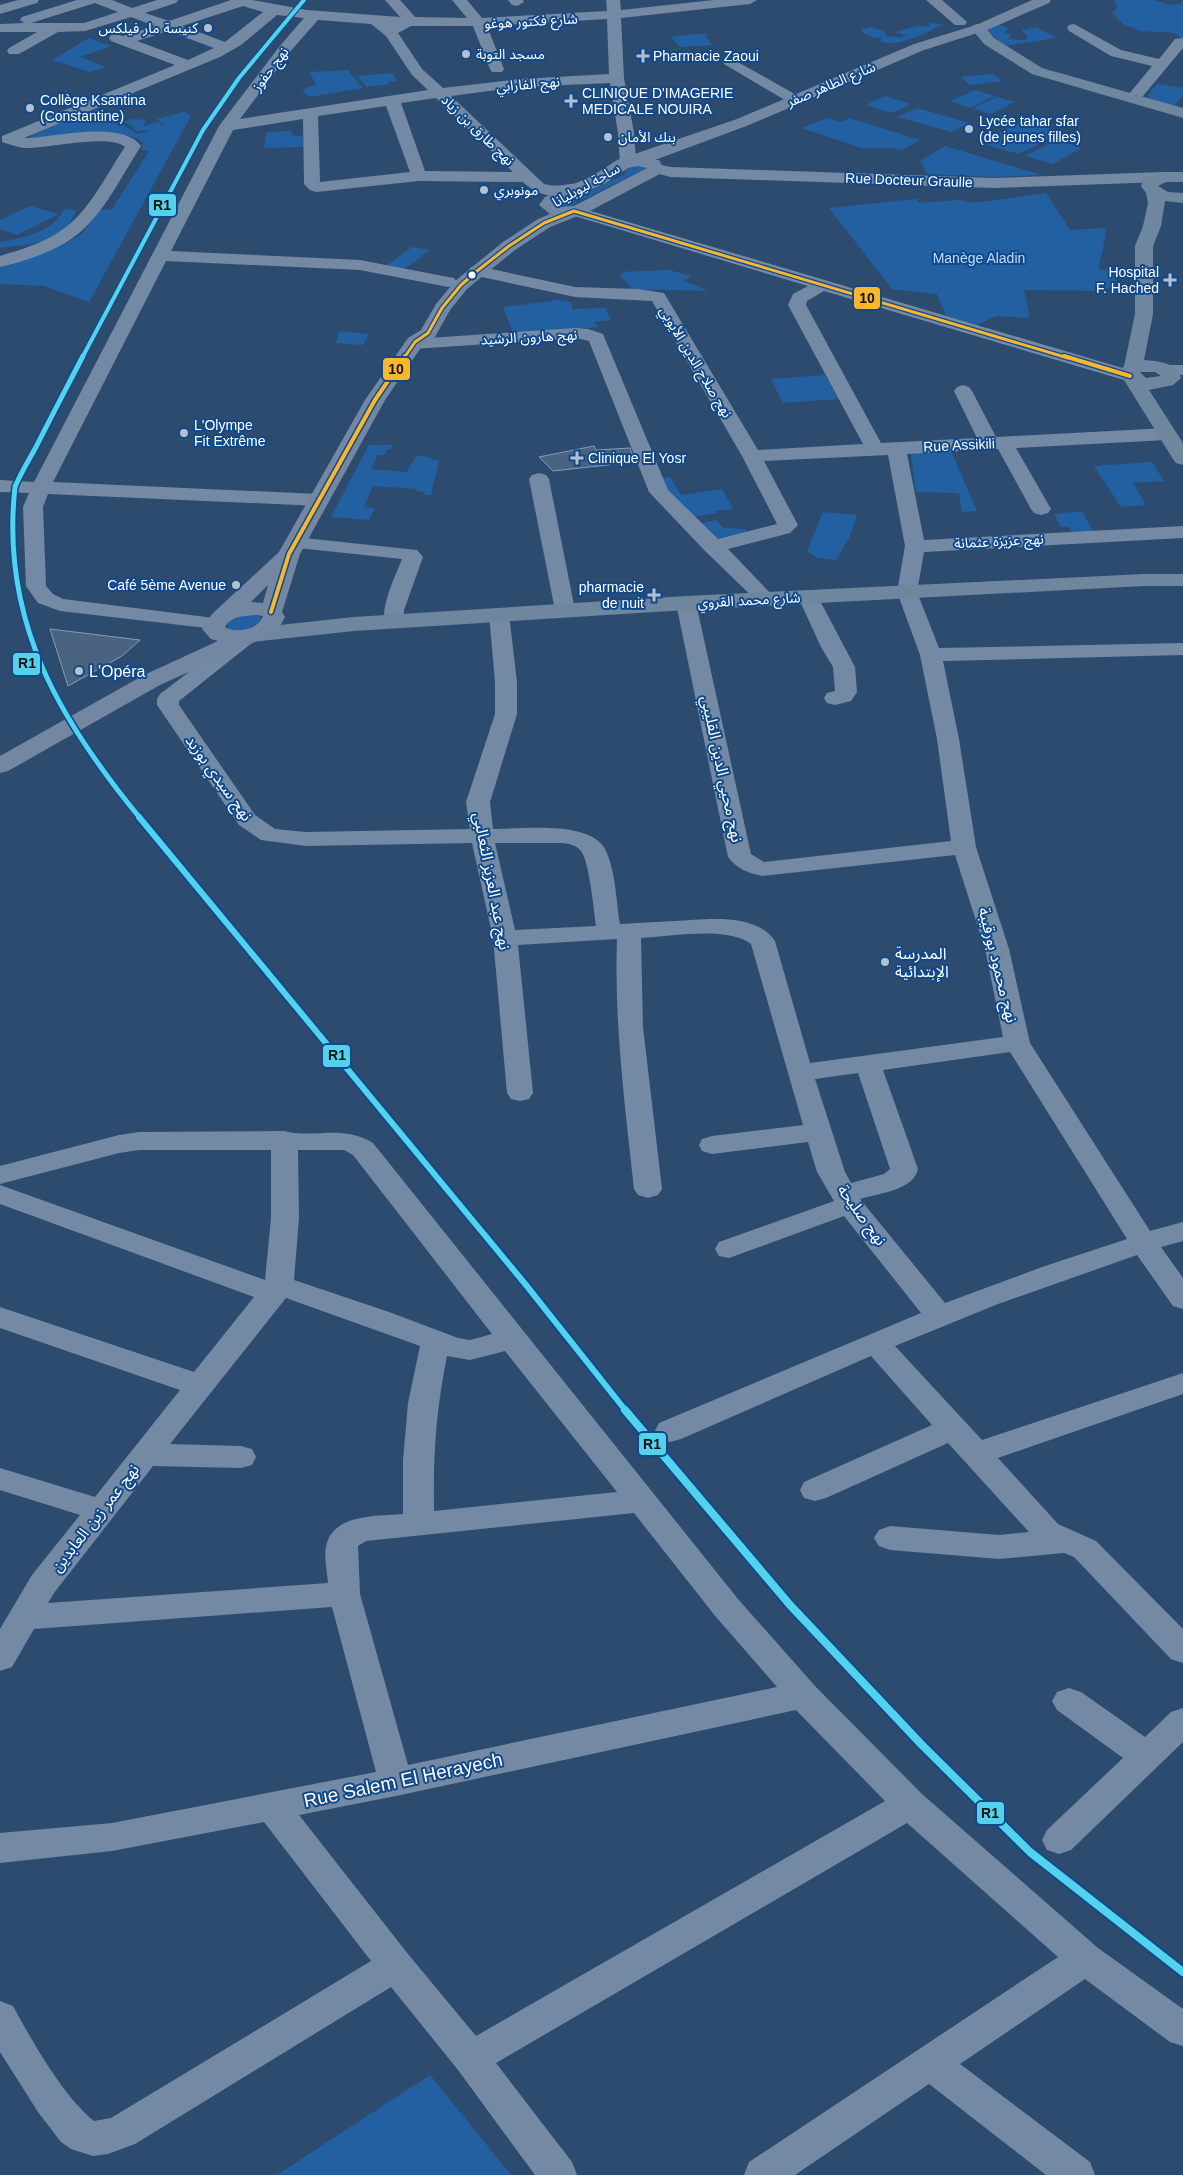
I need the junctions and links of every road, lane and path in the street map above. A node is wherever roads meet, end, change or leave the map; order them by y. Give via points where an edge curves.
1 (32, 0) edge
2 (91, 0) edge
3 (99, 0) edge
4 (172, 0) edge
5 (392, 0) edge
6 (459, 0) edge
7 (612, 0) edge
8 (750, 0) edge
9 (933, 0) edge
10 (946, 0) edge
11 (1044, 0) edge
12 (240, 1) edge
13 (671, 4) edge
14 (2, 9) edge
15 (274, 10) junction
16 (132, 12) junction
17 (206, 14) junction
18 (314, 15) junction
19 (614, 16) junction
20 (376, 21) junction
21 (406, 23) junction
22 (479, 23) junction
23 (85, 26) junction
24 (168, 26) junction
25 (973, 26) junction
26 (0, 28) edge
27 (56, 28) junction
28 (1074, 28) dead end
29 (250, 30) junction
30 (391, 33) junction
31 (122, 40) junction
32 (1180, 42) dead end
33 (920, 47) junction
34 (7, 48) edge
35 (227, 48) junction
36 (0, 59) edge
37 (729, 61) dead end
38 (186, 64) junction
39 (1163, 64) junction
40 (497, 69) dead end
41 (617, 78) junction
42 (439, 93) junction
43 (1133, 99) junction
44 (392, 100) junction
45 (795, 100) junction
46 (310, 113) junction
47 (1183, 113) edge
48 (743, 122) junction
49 (227, 126) junction
50 (4, 141) edge
51 (630, 162) junction
52 (656, 169) junction
53 (419, 176) junction
54 (526, 177) junction
55 (1171, 180) edge
56 (584, 187) junction
57 (1183, 200) edge
58 (549, 203) junction
59 (574, 211) junction
60 (1152, 226) junction
61 (44, 246) junction
62 (0, 250) edge
63 (158, 256) junction
64 (0, 262) edge
65 (477, 271) junction
66 (448, 282) junction
67 (822, 285) junction
68 (1144, 314) junction
69 (414, 343) junction
70 (1132, 374) junction
71 (1172, 374) edge
72 (963, 391) dead end
73 (1175, 434) edge
74 (997, 443) junction
75 (896, 448) junction
76 (875, 449) junction
77 (752, 456) junction
78 (1183, 459) edge
79 (539, 479) dead end
80 (0, 486) edge
81 (40, 489) junction
82 (318, 500) junction
83 (1040, 509) dead end
84 (1183, 532) edge
85 (915, 546) junction
86 (712, 547) junction
87 (292, 548) junction
88 (1183, 575) edge
89 (1144, 580) junction
90 (1183, 580) edge
91 (906, 592) junction
92 (808, 597) junction
93 (766, 599) junction
94 (686, 603) junction
95 (565, 610) junction
96 (272, 613) junction
97 (499, 614) junction
98 (218, 621) junction
99 (394, 622) junction
100 (354, 624) junction
101 (250, 635) junction
102 (1183, 649) edge
103 (931, 655) junction
104 (152, 680) junction
105 (836, 698) dead end
106 (0, 766) edge
107 (482, 836) junction
108 (964, 847) junction
109 (619, 931) junction
110 (505, 938) junction
111 (1017, 1043) junction
112 (868, 1063) junction
113 (800, 1073) junction
114 (520, 1092) dead end
115 (818, 1132) junction
116 (284, 1140) junction
117 (712, 1145) dead end
118 (0, 1175) edge
119 (648, 1190) dead end
120 (0, 1194) edge
121 (847, 1200) junction
122 (1183, 1231) edge
123 (1143, 1242) junction
124 (729, 1249) dead end
125 (276, 1290) junction
126 (1183, 1299) edge
127 (939, 1315) junction
128 (0, 1317) edge
129 (512, 1339) junction
130 (436, 1341) junction
131 (875, 1342) junction
132 (1183, 1384) edge
133 (201, 1386) junction
134 (953, 1428) junction
135 (670, 1431) dead end
136 (976, 1454) junction
137 (145, 1455) junction
138 (241, 1457) dead end
139 (0, 1479) edge
140 (815, 1490) dead end
141 (641, 1501) junction
142 (101, 1510) junction
143 (419, 1524) junction
144 (890, 1538) dead end
145 (1064, 1541) junction
146 (344, 1594) junction
147 (23, 1617) junction
148 (1183, 1650) edge
149 (0, 1658) edge
150 (803, 1695) junction
151 (1069, 1701) dead end
152 (1169, 1741) edge
153 (396, 1782) junction
154 (910, 1804) junction
155 (272, 1806) junction
156 (1059, 1840) dead end
157 (0, 1848) edge
158 (1085, 1959) junction
159 (395, 1965) junction
160 (1183, 2030) edge
161 (4, 2035) edge
162 (471, 2058) junction
163 (930, 2063) junction
164 (558, 2175) edge
165 (763, 2175) edge
166 (1076, 2175) edge

1 - 14 street
2 - 26 street
3 - 16 street
4 - 16 street
5 - 21 street via 410,20
6 - 22 street
7 - 19 street
8 - 13 street, شارع فكتور هوغو
9 - 25 main road
10 - 25 main road
11 - 25 main road, شارع الطاهر صفر
12 - 15 street
12 - 17 street
13 - 19 street, شارع فكتور هوغو
15 - 18 street, شارع فكتور هوغو
15 - 29 street
16 - 23 street
16 - 24 street
17 - 24 street
17 - 29 street
18 - 20 street, شارع فكتور هوغو
18 - 49 street, نهج حفوز
19 - 22 street, شارع فكتور هوغو
19 - 41 street
20 - 21 street, شارع فكتور هوغو
20 - 30 street, نهج طارق بن زياد
21 - 22 street, شارع فكتور هوغو
21 - 30 street
22 - 40 street
23 - 27 street
23 - 31 street
24 - 31 street
24 - 35 street
25 - 33 main road, شارع الطاهر صفر
25 - 33 main road, شارع الطاهر صفر
25 - 43 main road via 1037,71
26 - 27 street
27 - 34 street
28 - 39 street via 1116,53
29 - 35 street
30 - 42 street, نهج طارق بن زياد via 417,72
31 - 38 street
32 - 39 street
33 - 45 main road, شارع الطاهر صفر
34 - 36 street
35 - 38 street
37 - 45 street
38 - 50 street
39 - 43 street
41 - 42 street, نهج الفارابي via 520,83
41 - 51 street
42 - 44 street, نهج الفارابي
42 - 54 street, نهج طارق بن زياد
43 - 47 main road
44 - 46 street, نهج الفارابي
44 - 53 street
45 - 48 main road, شارع الطاهر صفر
46 - 49 street, نهج الفارابي
46 - 53 street via 312,184 321,187
48 - 51 main road, شارع الطاهر صفر
48 - 52 main road, شارع الطاهر صفر
49 - 63 street, نهج حفوز
50 - 61 street via 26,143 114,136 132,142 133,146 80,223
51 - 52 main road, ساحة ليوبليانا via 649,163
51 - 56 main road, ساحة ليوبليانا
52 - 55 street, Rue Docteur Graulle via 994,183
52 - 59 main road, ساحة ليوبليانا
53 - 54 street
54 - 56 street, نهج طارق بن زياد via 547,191 562,192
55 - 57 main road via 1170,197
55 - 60 main road via 1157,203
56 - 58 main road, ساحة ليوبليانا
57 - 60 main road
58 - 59 main road, ساحة ليوبليانا via 549,207 556,211
58 - 66 main road
59 - 65 main road via 544,223
59 - 67 street
60 - 68 main road via 1144,246
61 - 62 street
61 - 64 street
63 - 66 street via 360,265
63 - 81 street, نهج حفوز
65 - 69 main road via 442,308 428,333
65 - 77 street, نهج صلاح الدين الأيوبي via 575,292 638,294 658,298
66 - 69 main road via 417,332
67 - 70 street
67 - 76 street via 799,298 797,305
68 - 70 main road
68 - 71 main road
69 - 82 main road via 375,400
69 - 86 street, نهج هارون الرشيد via 576,333 597,338 656,487
70 - 71 main road via 1150,384
70 - 73 main road
71 - 73 main road via 1168,400
72 - 74 street
73 - 74 street, Rue Assikili
73 - 78 main road
74 - 75 street, Rue Assikili
74 - 83 street
75 - 76 street, Rue Assikili
75 - 85 street
76 - 77 street, Rue Assikili
77 - 86 street via 788,525
79 - 95 street
80 - 81 street
81 - 82 street
81 - 98 street, نهج حفوز via 33,507 36,586 48,601 60,605
82 - 87 main road
84 - 85 street, نهج عزيزة عثمانة
85 - 91 street
86 - 93 street, نهج هارون الرشيد
87 - 96 main road
87 - 98 main road
87 - 99 street via 410,554 413,558 394,610
88 - 89 main road, شارع محمد القروي
89 - 90 main road, شارع محمد القروي
89 - 91 main road, شارع محمد القروي
91 - 92 main road, شارع محمد القروي
91 - 103 street, نهج محمود بورقيبة
92 - 93 main road, شارع محمد القروي
92 - 105 street via 844,667 846,692
93 - 94 main road, شارع محمد القروي
94 - 95 main road, شارع محمد القروي
94 - 108 street, نهج محيي الدين القليبي via 740,857 762,870
95 - 97 main road, شارع محمد القروي
96 - 98 main road via 257,608 240,610
96 - 100 main road, شارع محمد القروي
96 - 101 main road via 274,620 271,624
97 - 99 main road, شارع محمد القروي
97 - 107 street, نهج عبد العزيز الثعالبي via 506,714 478,802
98 - 101 main road via 213,629 222,636
98 - 104 main road
99 - 100 main road, شارع محمد القروي
100 - 101 main road, شارع محمد القروي
101 - 104 main road
101 - 107 street, نهج سيدي بوزيد via 168,699 168,705 251,823 269,834 306,840
102 - 103 street
103 - 108 street, نهج محمود بورقيبة via 948,738
104 - 106 main road
107 - 109 street via 564,836 588,842 598,863
107 - 110 street, نهج عبد العزيز الثعالبي
108 - 111 street, نهج محمود بورقيبة via 997,949
109 - 110 street, نهج صليحة
109 - 113 street, نهج صليحة via 722,926 742,928 756,935 763,941
109 - 119 street via 628,959 637,1094
110 - 114 street, نهج عبد العزيز الثعالبي
111 - 112 street
111 - 123 street, نهج محمود بورقيبة
112 - 113 street
112 - 121 street via 904,1169 903,1174 894,1180
113 - 115 street, نهج صليحة
115 - 117 street
115 - 121 street, نهج صليحة via 831,1172
116 - 118 street via 119,1144
116 - 125 street via 285,1218
116 - 129 street via 344,1141 363,1148
120 - 125 street
121 - 124 street via 815,1216
121 - 127 street, نهج صليحة
122 - 123 street
123 - 126 street, نهج محمود بورقيبة
123 - 127 street
125 - 130 street via 379,1319
125 - 133 street, نهج عمر زين العابدين
127 - 131 street
128 - 133 street
129 - 130 street via 470,1350
129 - 141 street
130 - 143 street via 423,1403 418,1460
131 - 134 street
131 - 135 street
132 - 136 street
133 - 137 street, نهج عمر زين العابدين
134 - 136 street
134 - 140 street
136 - 145 street via 1047,1532
137 - 138 street
137 - 142 street, نهج عمر زين العابدين
139 - 142 street
141 - 143 street
141 - 150 street via 726,1608
142 - 147 street, نهج عمر زين العابدين via 43,1584
143 - 146 street via 360,1530 346,1538 342,1544
144 - 145 street via 999,1547
145 - 148 street via 1085,1550
146 - 147 street
146 - 153 street
147 - 149 street, نهج عمر زين العابدين
150 - 153 street, Rue Salem El Herayech
150 - 154 street
151 - 152 street
152 - 156 street
153 - 155 street, Rue Salem El Herayech
154 - 158 street
154 - 162 street
155 - 157 street, Rue Salem El Herayech via 112,1837
155 - 159 street
158 - 160 street
158 - 163 street
159 - 161 street via 122,2132 104,2138 86,2138 72,2127
159 - 162 street
162 - 164 street
163 - 165 street
163 - 166 street

